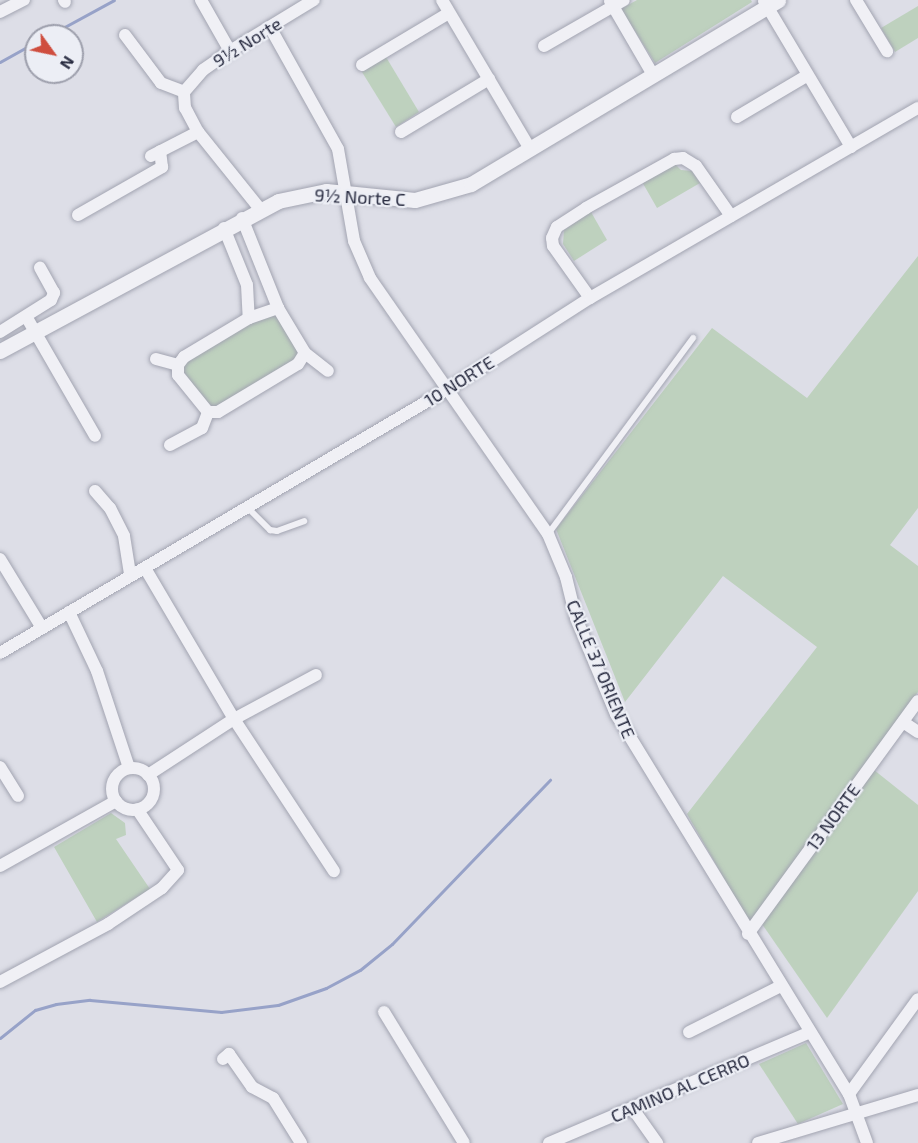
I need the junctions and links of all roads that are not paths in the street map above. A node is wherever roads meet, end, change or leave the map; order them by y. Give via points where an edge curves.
1 (24, 0) edge
2 (201, 0) edge
3 (314, 0) edge
4 (442, 0) edge
5 (856, 0) edge
6 (616, 2) edge
7 (770, 2) edge
8 (291, 5) edge
9 (0, 12) edge
10 (450, 13) junction
11 (271, 29) junction
12 (125, 35) dead end
13 (544, 46) dead end
14 (230, 51) junction
15 (887, 51) dead end
16 (362, 65) dead end
17 (653, 75) junction
18 (808, 75) junction
19 (489, 79) junction
20 (183, 92) junction
21 (918, 109) edge
22 (737, 117) dead end
23 (198, 132) junction
24 (401, 132) dead end
25 (851, 147) junction
26 (530, 149) junction
27 (348, 194) junction
28 (260, 209) junction
29 (78, 215) dead end
30 (730, 216) junction
31 (242, 218) junction
32 (224, 228) junction
33 (40, 268) dead end
34 (590, 298) junction
35 (278, 308) junction
36 (27, 318) junction
37 (249, 318) junction
38 (0, 332) edge
39 (35, 332) junction
40 (693, 338) dead end
41 (0, 351) edge
42 (305, 353) junction
43 (156, 359) dead end
44 (178, 365) junction
45 (328, 371) dead end
46 (448, 389) junction
47 (208, 412) junction
48 (95, 436) dead end
49 (170, 445) dead end
50 (94, 491) dead end
51 (247, 507) junction
52 (304, 521) dead end
53 (548, 534) junction
54 (0, 559) edge
55 (145, 568) junction
56 (130, 576) junction
57 (69, 612) junction
58 (42, 628) junction
59 (0, 652) edge
60 (316, 675) dead end
61 (918, 701) edge
62 (234, 719) junction
63 (903, 722) junction
64 (918, 732) edge
65 (0, 767) edge
66 (129, 768) junction
67 (148, 775) junction
68 (18, 796) dead end
69 (116, 801) junction
70 (137, 809) junction
71 (0, 866) edge
72 (334, 871) dead end
73 (748, 934) junction
74 (0, 982) edge
75 (781, 986) junction
76 (918, 999) edge
77 (384, 1012) dead end
78 (690, 1032) dead end
79 (810, 1032) junction
80 (223, 1059) dead end
81 (849, 1094) junction
82 (918, 1095) edge
83 (633, 1109) junction
84 (858, 1112) junction
85 (301, 1143) edge
86 (464, 1143) edge
87 (549, 1143) edge
88 (657, 1143) edge
89 (758, 1143) edge
90 (867, 1143) edge

1 - 9 street
2 - 14 street
3 - 8 street, 9½ Norte
4 - 10 street
5 - 15 street
6 - 13 street
6 - 17 street
7 - 17 street, 9½ Norte C
7 - 18 street
8 - 11 street, 9½ Norte
10 - 16 street
10 - 19 street
11 - 14 street, 9½ Norte
11 - 27 street, CALLE 37 ORIENTE via 332,136
12 - 20 street via 161,83
14 - 20 street, 9½ Norte via 203,70
17 - 26 street, 9½ Norte C
18 - 22 street
18 - 25 street
19 - 24 street
19 - 26 street
20 - 23 street via 185,108
21 - 25 street, 10 NORTE
23 - 28 street
23 - 29 street via 156,153 162,167
25 - 30 street, 10 NORTE
26 - 27 street, 9½ Norte C via 471,184 436,196 400,201
27 - 28 street, 9½ Norte C via 306,193
27 - 46 street, CALLE 37 ORIENTE via 351,226 363,266
28 - 31 street, 9½ Norte C
30 - 34 street, 10 NORTE
30 - 34 street via 689,160 674,159 586,208 553,232 553,246
31 - 32 street, 9½ Norte C
31 - 35 street
32 - 37 street via 247,285
32 - 39 street, 9½ Norte C
33 - 36 street via 54,293 47,305
34 - 46 street, 10 NORTE
35 - 37 street
35 - 42 street
36 - 38 street
36 - 39 street
37 - 44 street via 184,357
39 - 41 street, 9½ Norte C
39 - 48 street
40 - 53 lane
42 - 45 street
42 - 47 street via 288,370 218,412
43 - 44 street
44 - 47 street via 178,375
46 - 51 street, 10 NORTE
46 - 53 street, CALLE 37 ORIENTE
47 - 49 street via 202,428
50 - 56 street via 110,508 124,536
51 - 52 lane via 270,530
51 - 55 street, 10 NORTE
53 - 73 street, CALLE 37 ORIENTE via 566,577 576,618 616,714
54 - 58 street
55 - 56 street, 10 NORTE
55 - 62 street
56 - 57 street, 10 NORTE
57 - 58 street, 10 NORTE
57 - 66 street via 97,671
58 - 59 street, 10 NORTE
60 - 62 street
61 - 63 street, 13 NORTE
62 - 67 street
62 - 72 street
63 - 64 street
63 - 73 street, 13 NORTE
65 - 68 street
66 - 67 street
66 - 69 street via 112,785
67 - 70 street via 152,795
69 - 70 street via 125,808
69 - 71 street
70 - 74 street via 178,870 162,888 108,924
73 - 75 street, CALLE 37 ORIENTE
75 - 78 street
75 - 79 street, CALLE 37 ORIENTE
76 - 81 street
77 - 86 street
79 - 81 street, CALLE 37 ORIENTE
79 - 83 street, CAMINO AL CERRO
80 - 85 street via 230,1054 252,1087 273,1098
81 - 84 street, CALLE 37 ORIENTE
82 - 84 street
83 - 87 street, CAMINO AL CERRO
83 - 88 street
84 - 89 street
84 - 90 street, CALLE 37 ORIENTE

